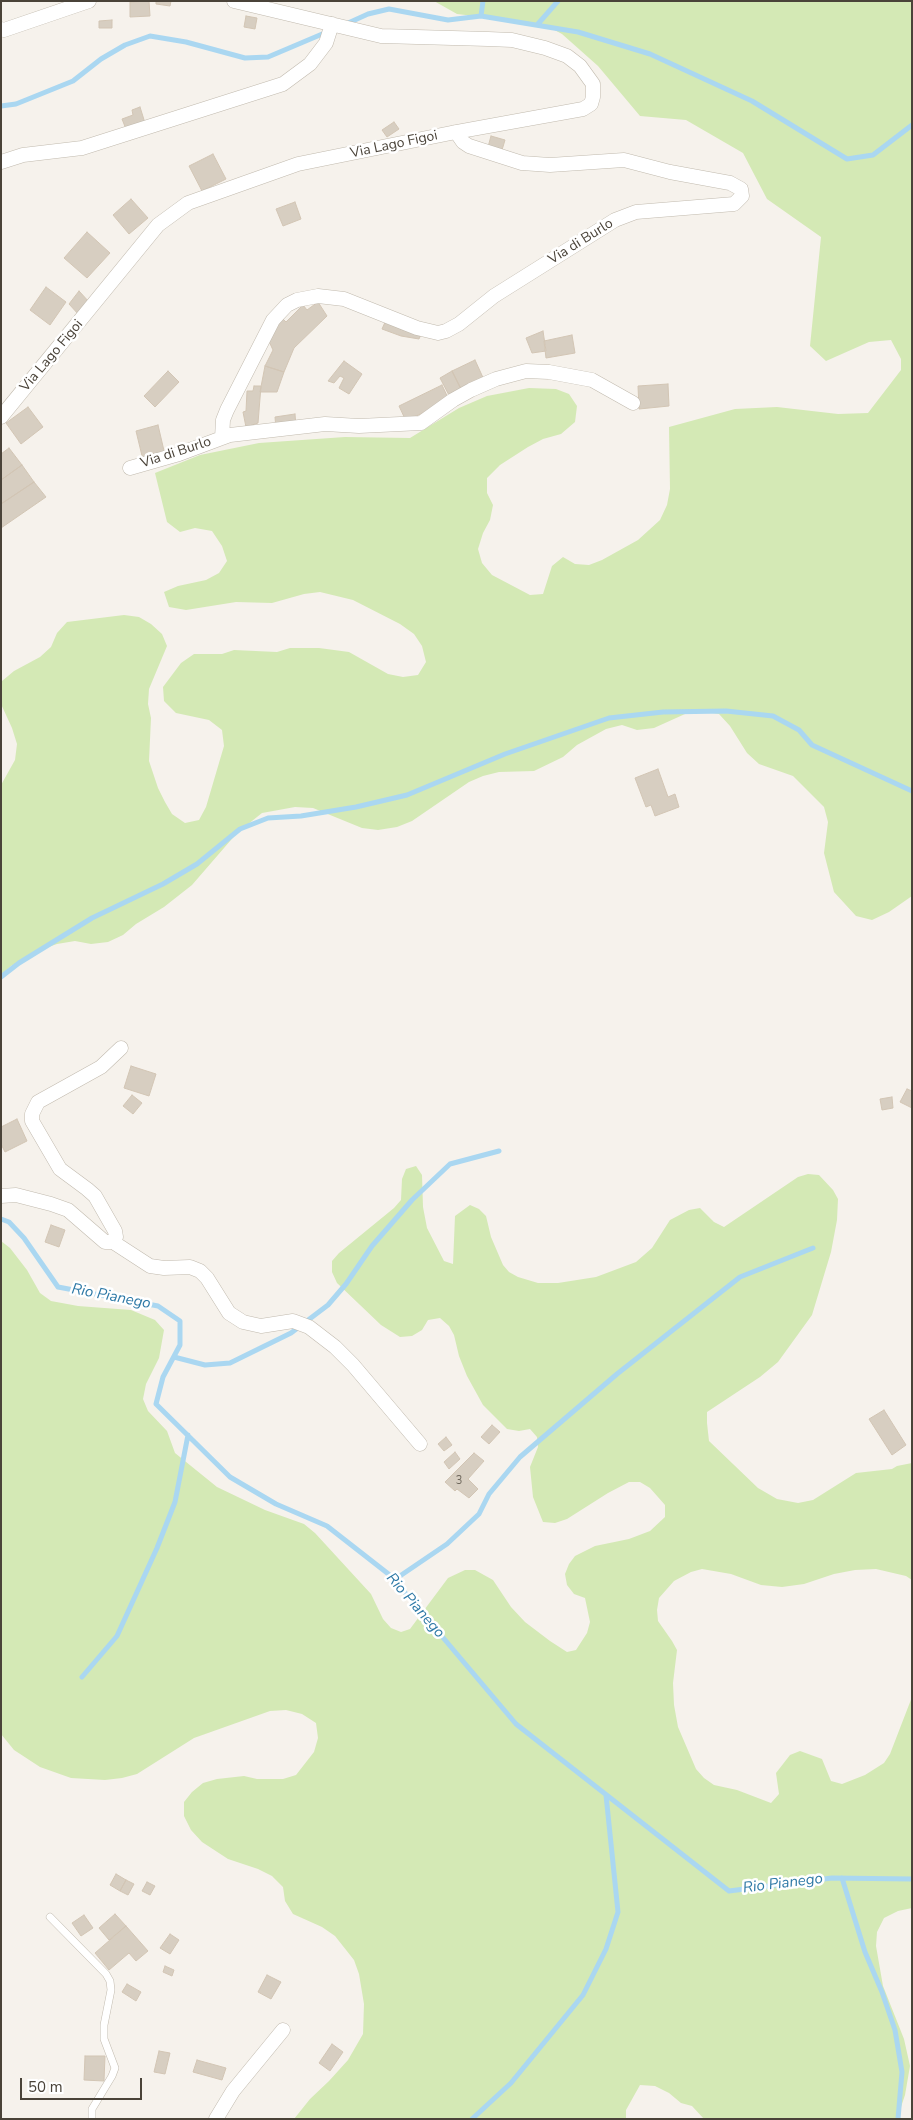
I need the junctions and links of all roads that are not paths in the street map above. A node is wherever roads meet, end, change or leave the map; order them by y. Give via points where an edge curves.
1 (90, 1) edge
2 (234, 1) edge
3 (332, 24) junction
4 (1, 29) edge
5 (456, 132) junction
6 (1, 162) edge
7 (632, 403) dead end
8 (1, 417) edge
9 (222, 438) junction
10 (130, 468) dead end
11 (121, 1048) dead end
12 (1, 1196) edge
13 (112, 1242) junction
14 (420, 1444) dead end
15 (50, 1917) dead end
16 (283, 2030) dead end
17 (92, 2119) edge
18 (216, 2119) edge

1 - 4 street
2 - 3 street, Via Lago Figoi
3 - 5 street, Via Lago Figoi via 382,36 488,39 533,44 567,56 586,72 592,84 591,104 583,109
3 - 6 street via 326,43 310,64 283,84 82,148 23,155
5 - 8 street, Via Lago Figoi via 298,164 188,203 158,225
5 - 9 street, Via di Burlo via 469,146 522,163 550,165 624,160 730,183 741,189 742,196 734,204 636,212 615,220 494,296 459,324 438,333 344,299 318,296 297,300 287,305 273,320 222,420
7 - 9 street, Via di Burlo via 592,380 526,371 470,390 421,423 326,424
9 - 10 street, Via di Burlo
11 - 13 street via 101,1068 38,1102 32,1114 32,1121 60,1169 95,1196 115,1230 116,1237
12 - 13 street via 16,1195 68,1210 106,1242
13 - 14 street via 150,1266 190,1267 200,1271 229,1313 243,1322 261,1326 293,1321 309,1327 336,1346
15 - 17 lane via 106,1974 112,1990 104,2038 115,2068 92,2108
16 - 18 street via 233,2091

